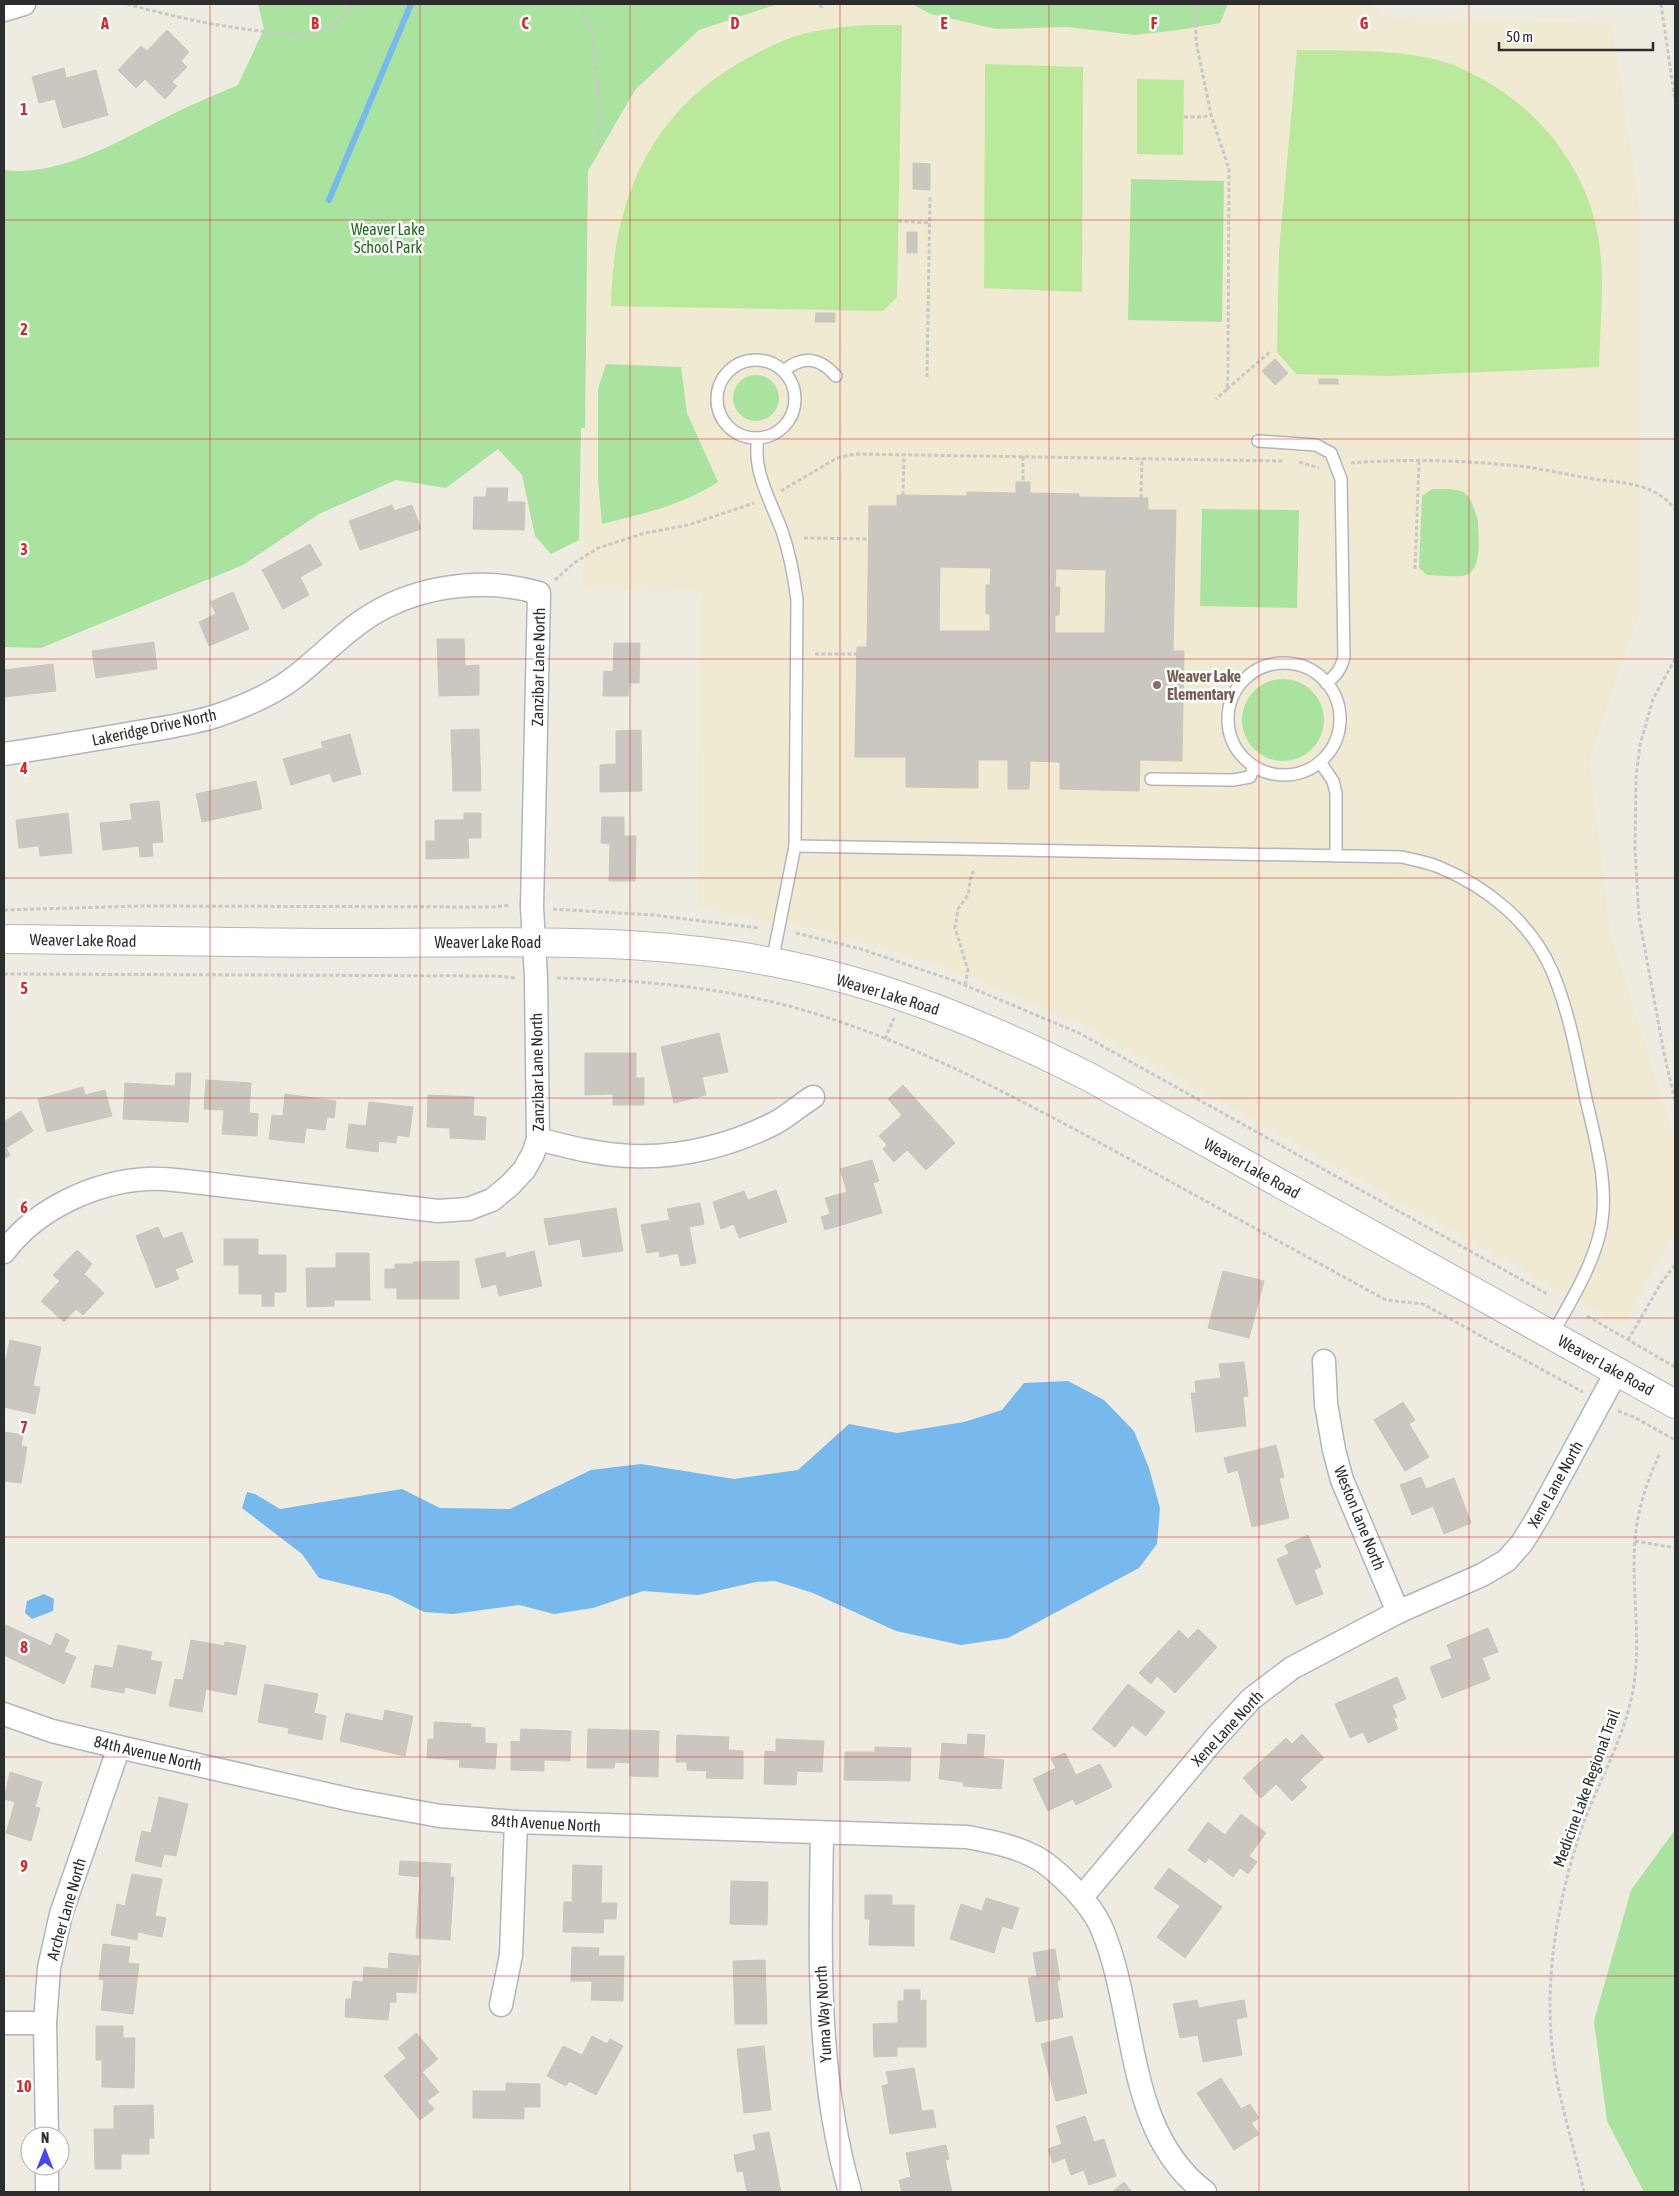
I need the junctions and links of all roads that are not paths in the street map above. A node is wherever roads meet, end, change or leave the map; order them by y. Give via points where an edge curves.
1 (24, 4) edge
2 (4, 10) edge
3 (783, 371) junction
4 (836, 376) dead end
5 (758, 438) junction
6 (1258, 441) dead end
7 (539, 593) joint
8 (1326, 683) junction
9 (4, 754) edge
10 (1320, 762) junction
11 (1254, 767) junction
12 (1151, 779) dead end
13 (795, 846) junction
14 (1336, 856) junction
15 (4, 939) edge
16 (534, 941) junction
17 (772, 962) junction
18 (812, 1096) dead end
19 (538, 1139) junction
20 (4, 1252) edge
21 (1552, 1335) junction
22 (1324, 1361) dead end
23 (1617, 1371) junction
24 (1675, 1404) edge
25 (1398, 1612) junction
26 (4, 1714) edge
27 (119, 1747) junction
28 (516, 1822) junction
29 (822, 1833) junction
30 (1082, 1896) junction
31 (501, 2005) dead end
32 (4, 2023) edge
33 (45, 2023) junction
34 (47, 2126) edge
35 (47, 2176) edge
36 (47, 2192) edge
37 (850, 2192) edge
38 (1204, 2192) edge

1 - 2 street
3 - 4 lane via 792,364 813,360 827,366
3 - 5 lane via 790,377 795,390 796,404 792,417 772,435
3 - 5 lane via 768,361 754,359 741,362 721,381 717,394 723,420 732,430
5 - 13 lane via 758,467 793,568 797,600
6 - 8 lane via 1316,445 1331,454 1341,479 1344,657 1342,668
7 - 9 street, Lakeridge Drive North via 509,586 449,586 402,600 362,621 293,679 216,716
7 - 16 street, Zanzibar Lane North
8 - 10 lane via 1333,692 1340,720 1332,748
8 - 11 lane via 1313,671 1285,663 1256,670 1244,679 1235,690 1227,718 1234,746
10 - 11 lane via 1297,774 1282,776
10 - 14 lane via 1333,781 1336,793
11 - 12 lane via 1250,777 1233,780
13 - 14 lane
13 - 17 lane
14 - 21 lane via 1402,857 1437,866 1473,883 1521,922 1552,970 1562,999 1596,1143 1602,1175 1603,1208 1599,1236 1588,1266
15 - 16 main road, Weaver Lake Road via 358,943
16 - 17 main road, Weaver Lake Road via 634,944
16 - 19 street, Zanzibar Lane North
17 - 21 main road, Weaver Lake Road via 908,998 1021,1043 1091,1078
18 - 19 street via 776,1122 740,1138 682,1154 632,1156 582,1150
19 - 20 street, Zanzibar Lane North via 524,1170 510,1185 492,1200 468,1209 438,1211 147,1179 107,1184 71,1198 38,1218
21 - 23 main road, Weaver Lake Road
22 - 25 street, Weston Lane North via 1326,1404 1342,1480
23 - 24 main road, Weaver Lake Road
23 - 25 street, Xene Lane North via 1538,1517 1506,1561
25 - 30 street, Xene Lane North via 1292,1668 1251,1699
26 - 27 street, 84th Avenue North via 52,1731
27 - 28 street, 84th Avenue North via 391,1809
27 - 33 street, Archer Lane North via 61,1914 49,1968
28 - 29 street, 84th Avenue North
28 - 31 street via 511,1955
29 - 30 street, 84th Avenue North via 967,1838 997,1843 1030,1854 1057,1872
29 - 37 street, Yuma Way North via 821,2017 827,2080
30 - 38 street via 1102,1927 1153,2123 1170,2154
32 - 33 street
33 - 34 street, Archer Lane North
35 - 36 street

